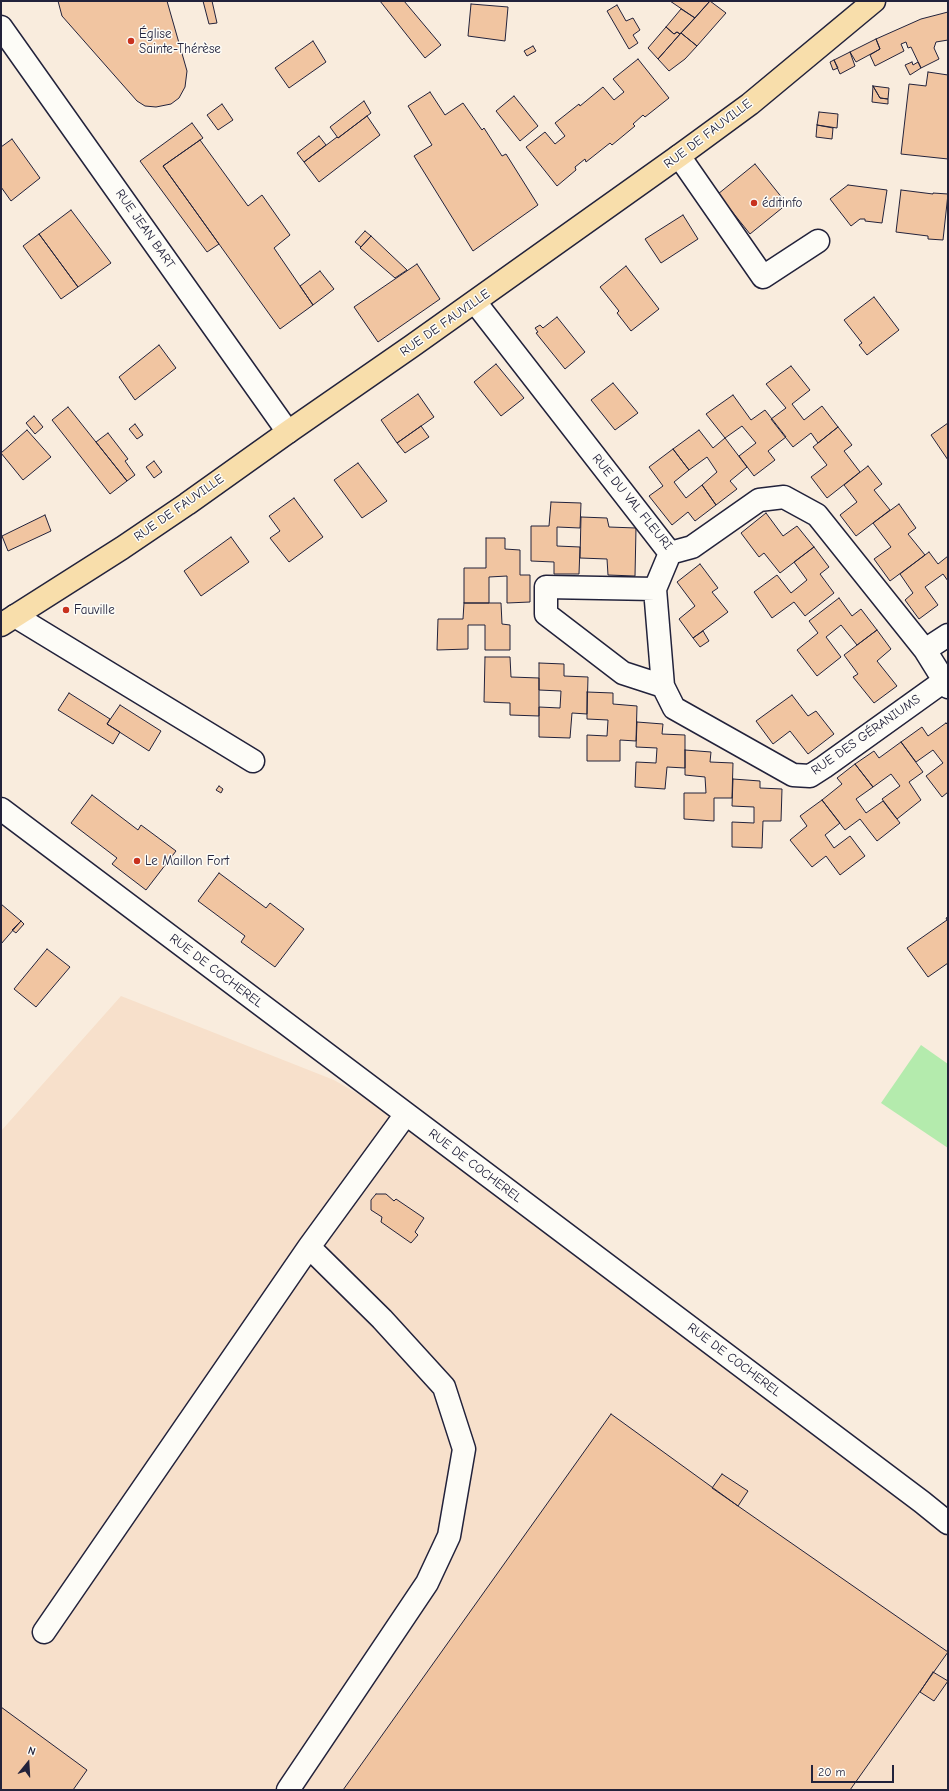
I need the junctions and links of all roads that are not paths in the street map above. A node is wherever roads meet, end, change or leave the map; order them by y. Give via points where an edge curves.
1 (863, 4) edge
2 (1, 27) edge
3 (679, 156) junction
4 (818, 241) dead end
5 (475, 302) junction
6 (288, 432) junction
7 (670, 553) junction
8 (655, 589) junction
9 (8, 620) edge
10 (948, 635) edge
11 (925, 650) junction
12 (946, 684) edge
13 (664, 686) junction
14 (253, 761) dead end
15 (1, 809) edge
16 (406, 1114) junction
17 (309, 1247) junction
18 (948, 1523) edge
19 (44, 1632) dead end
20 (288, 1790) edge

1 - 3 main road, RUE DE FAUVILLE via 750,104
2 - 6 street, RUE JEAN BART
3 - 4 street via 763,278
3 - 5 main road, RUE DE FAUVILLE
5 - 6 main road, RUE DE FAUVILLE
5 - 7 street, RUE DU VAL FLEURI
6 - 9 main road, RUE DE FAUVILLE via 122,548
7 - 8 street, RUE DES GÉRANIUMS
7 - 11 street, RUE DU VAL FLEURI via 692,547 759,500 784,497 817,515
8 - 13 street, RUE DES GÉRANIUMS
8 - 13 street via 546,587 546,614 624,673
9 - 14 street
10 - 11 street
11 - 12 street, RUE DU VAL FLEURI
12 - 13 street, RUE DES GÉRANIUMS via 810,776 793,775 674,708
15 - 16 street, RUE DE COCHEREL
16 - 17 street
16 - 18 street, RUE DE COCHEREL
17 - 19 street
17 - 20 street via 382,1318 444,1387 464,1449 449,1536 427,1583

